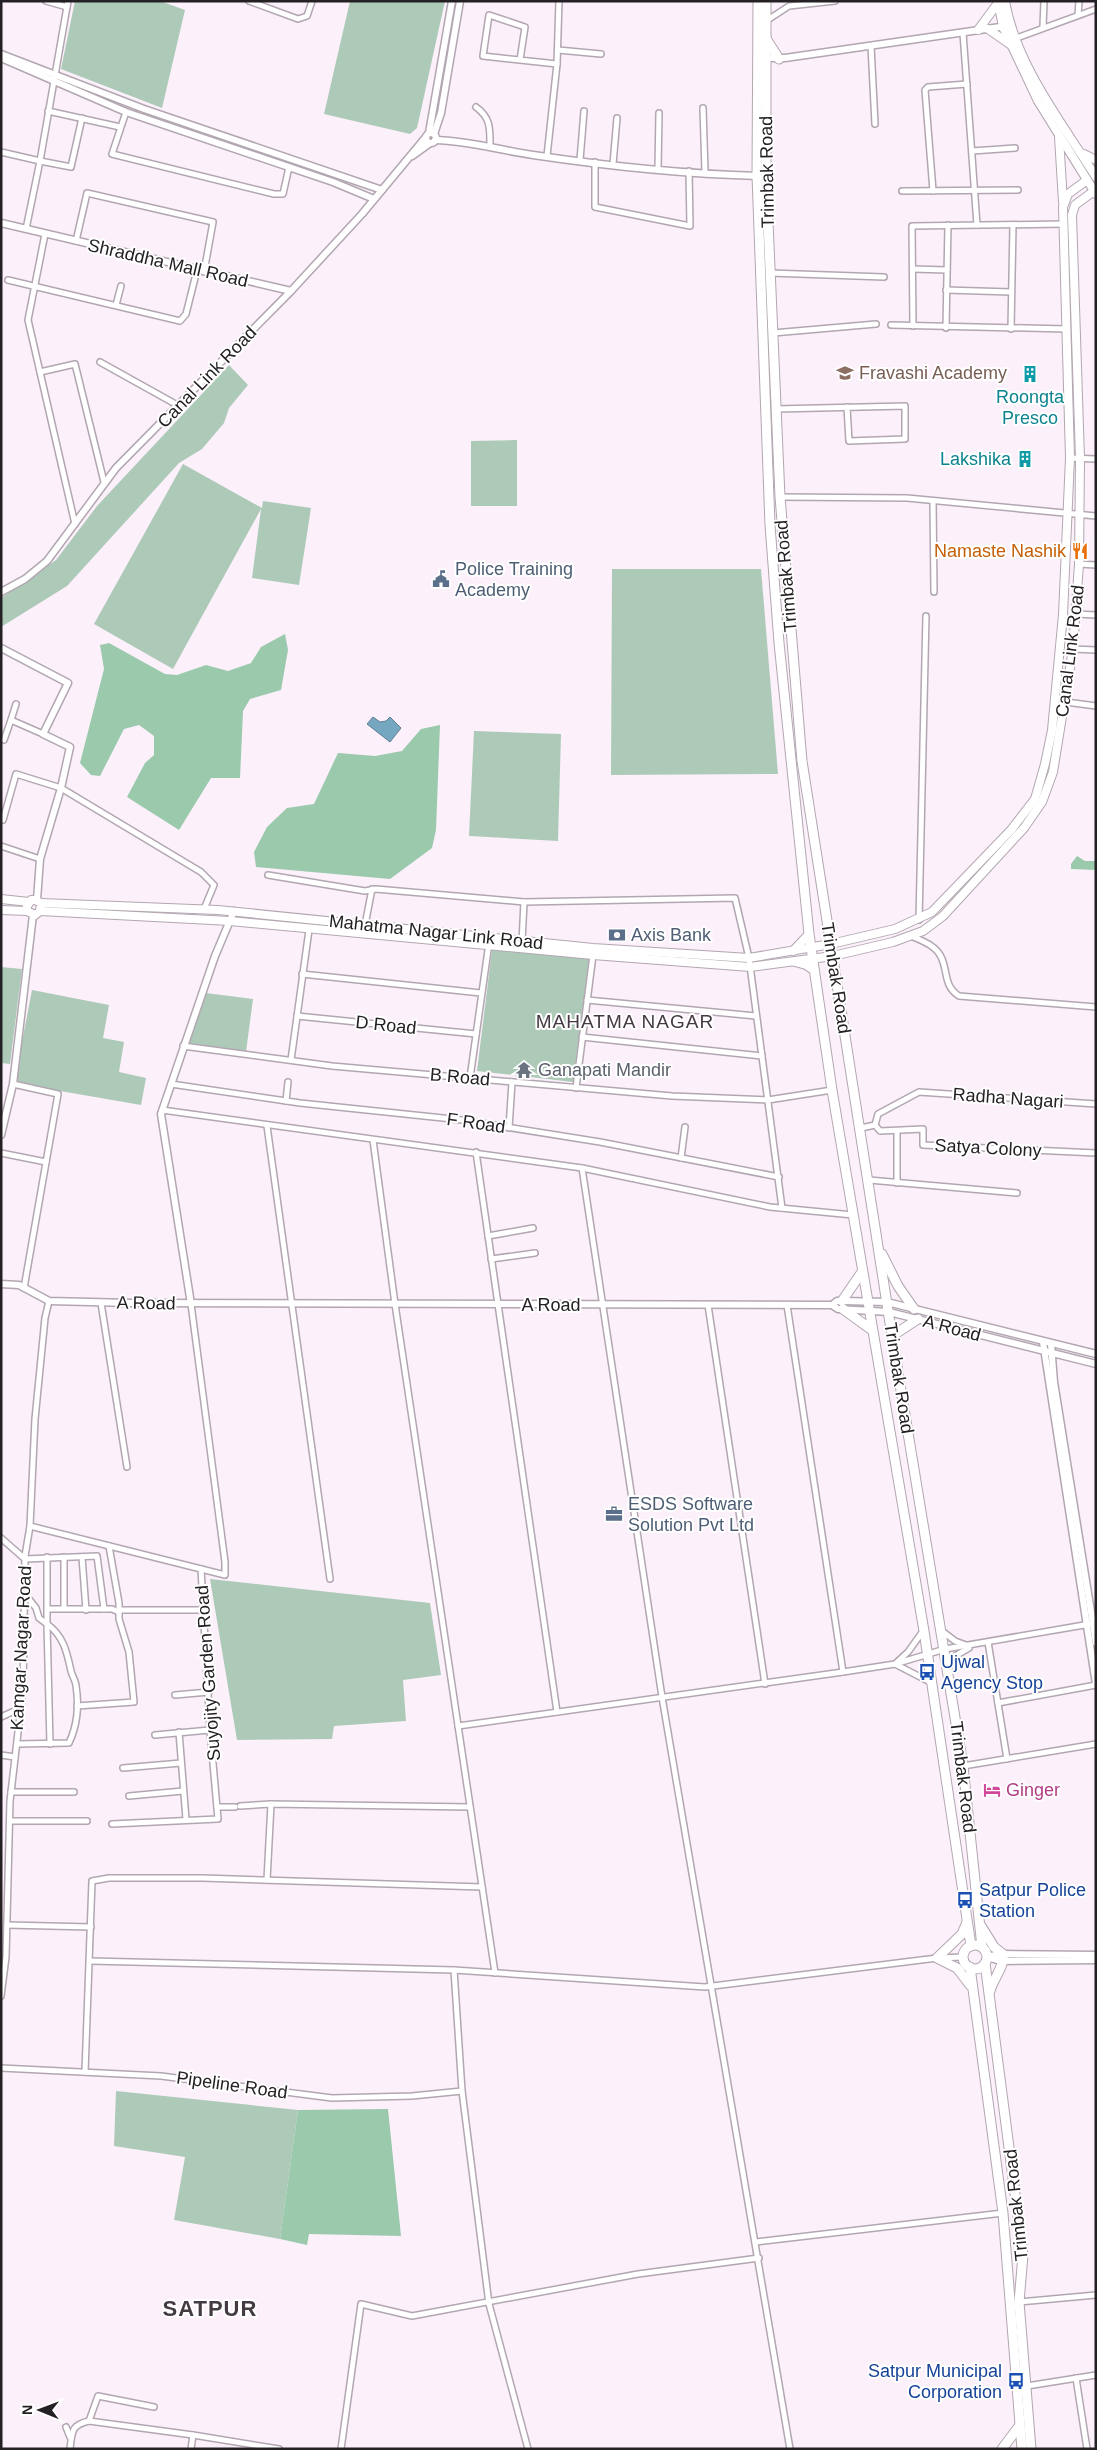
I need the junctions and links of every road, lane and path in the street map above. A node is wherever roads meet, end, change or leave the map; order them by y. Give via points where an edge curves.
1 (46, 1) edge
2 (248, 1) edge
3 (312, 1) edge
4 (452, 1) edge
5 (460, 1) edge
6 (559, 1) edge
7 (758, 1) edge
8 (766, 1) edge
9 (782, 1) edge
10 (835, 1) edge
11 (1044, 1) edge
12 (1079, 1) edge
13 (1000, 2) edge
14 (68, 4) edge
15 (789, 6) junction
16 (1096, 9) edge
17 (1078, 15) junction
18 (766, 20) junction
19 (1007, 26) junction
20 (1043, 27) junction
21 (988, 29) junction
22 (978, 30) junction
23 (963, 33) junction
24 (765, 37) junction
25 (1012, 41) junction
26 (871, 46) junction
27 (558, 50) junction
28 (1, 54) edge
29 (601, 54) dead end
30 (761, 57) junction
31 (1, 58) edge
32 (779, 59) junction
33 (520, 60) junction
34 (557, 64) junction
35 (53, 77) junction
36 (967, 84) junction
37 (476, 107) dead end
38 (703, 108) dead end
39 (48, 111) junction
40 (584, 111) dead end
41 (126, 112) junction
42 (659, 112) dead end
43 (82, 118) junction
44 (617, 118) dead end
45 (875, 124) dead end
46 (120, 127) junction
47 (431, 137) junction
48 (1059, 137) junction
49 (466, 143) junction
50 (490, 147) junction
51 (1015, 148) dead end
52 (1078, 149) junction
53 (467, 150) dead end
54 (972, 151) junction
55 (1, 152) edge
56 (547, 156) junction
57 (580, 160) junction
58 (1096, 160) edge
59 (40, 162) junction
60 (595, 162) junction
61 (613, 164) junction
62 (289, 167) junction
63 (658, 168) junction
64 (689, 171) junction
65 (704, 172) junction
66 (761, 176) junction
67 (1095, 176) edge
68 (1087, 180) junction
69 (382, 190) junction
70 (933, 190) junction
71 (975, 190) junction
72 (1018, 190) dead end
73 (902, 191) dead end
74 (1095, 191) edge
75 (374, 199) junction
76 (1063, 207) junction
77 (1, 224) edge
78 (1064, 224) junction
79 (948, 225) junction
80 (978, 225) junction
81 (1013, 226) junction
82 (26, 229) junction
83 (45, 234) junction
84 (76, 241) junction
85 (913, 269) junction
86 (947, 270) junction
87 (200, 271) junction
88 (770, 273) junction
89 (884, 278) dead end
90 (8, 280) dead end
91 (34, 286) junction
92 (121, 286) dead end
93 (946, 290) junction
94 (291, 291) junction
95 (1011, 292) junction
96 (116, 305) junction
97 (876, 324) dead end
98 (891, 325) dead end
99 (913, 326) junction
100 (946, 328) junction
101 (1011, 329) junction
102 (1068, 329) junction
103 (773, 333) junction
104 (100, 362) dead end
105 (40, 372) junction
106 (179, 406) junction
107 (847, 407) junction
108 (776, 409) junction
109 (1070, 458) junction
110 (1080, 458) junction
111 (1096, 459) edge
112 (104, 482) junction
113 (780, 497) junction
114 (933, 501) junction
115 (1068, 514) junction
116 (1081, 515) junction
117 (1096, 516) edge
118 (75, 524) junction
119 (1079, 564) junction
120 (1096, 565) edge
121 (1, 592) edge
122 (934, 592) dead end
123 (1077, 614) junction
124 (1096, 615) edge
125 (926, 616) dead end
126 (1, 648) edge
127 (1073, 648) junction
128 (1096, 650) edge
129 (1066, 702) junction
130 (16, 704) dead end
131 (1096, 706) edge
132 (11, 720) junction
133 (43, 734) junction
134 (4, 740) dead end
135 (61, 788) junction
136 (3, 820) dead end
137 (1, 846) edge
138 (40, 859) junction
139 (268, 875) dead end
140 (372, 889) junction
141 (1, 899) edge
142 (524, 902) junction
143 (35, 907) junction
144 (204, 909) junction
145 (1, 910) edge
146 (234, 911) junction
147 (230, 920) junction
148 (919, 920) junction
149 (365, 925) junction
150 (309, 930) junction
151 (828, 931) junction
152 (810, 934) junction
153 (911, 936) junction
154 (489, 941) junction
155 (844, 941) junction
156 (522, 944) junction
157 (831, 944) junction
158 (812, 948) junction
159 (793, 951) junction
160 (845, 953) junction
161 (593, 955) junction
162 (833, 956) junction
163 (750, 958) junction
164 (813, 958) junction
165 (792, 961) junction
166 (750, 967) junction
167 (835, 969) junction
168 (815, 972) junction
169 (302, 974) junction
170 (482, 993) junction
171 (587, 1000) junction
172 (1096, 1007) edge
173 (297, 1016) junction
174 (756, 1016) junction
175 (476, 1034) junction
176 (582, 1037) junction
177 (183, 1046) junction
178 (762, 1056) junction
179 (291, 1060) junction
180 (470, 1078) junction
181 (288, 1082) dead end
182 (512, 1082) junction
183 (13, 1084) junction
184 (171, 1084) junction
185 (576, 1088) junction
186 (832, 1090) junction
187 (768, 1100) junction
188 (286, 1101) junction
189 (1096, 1104) edge
190 (162, 1110) junction
191 (875, 1125) junction
192 (267, 1126) junction
193 (685, 1127) dead end
194 (508, 1128) junction
195 (860, 1128) junction
196 (898, 1130) junction
197 (1, 1136) edge
198 (373, 1140) junction
199 (476, 1152) junction
200 (1, 1153) edge
201 (1096, 1153) edge
202 (680, 1158) junction
203 (46, 1162) junction
204 (582, 1168) junction
205 (779, 1177) junction
206 (869, 1180) junction
207 (897, 1183) junction
208 (1017, 1193) dead end
209 (782, 1208) junction
210 (853, 1214) junction
211 (533, 1228) dead end
212 (488, 1236) junction
213 (878, 1245) junction
214 (535, 1253) dead end
215 (491, 1259) junction
216 (862, 1272) junction
217 (1, 1284) edge
218 (24, 1288) junction
219 (49, 1301) junction
220 (887, 1302) junction
221 (101, 1303) junction
222 (191, 1304) junction
223 (291, 1304) junction
224 (395, 1304) junction
225 (498, 1305) junction
226 (604, 1305) junction
227 (708, 1305) junction
228 (787, 1305) junction
229 (842, 1305) junction
230 (868, 1305) junction
231 (914, 1309) junction
232 (889, 1312) junction
233 (918, 1319) junction
234 (872, 1330) junction
235 (892, 1336) junction
236 (1047, 1343) junction
237 (1044, 1352) junction
238 (1051, 1353) junction
239 (1096, 1354) edge
240 (1096, 1364) edge
241 (127, 1467) dead end
242 (30, 1526) junction
243 (1, 1538) edge
244 (110, 1546) junction
245 (47, 1557) junction
246 (64, 1557) junction
247 (82, 1557) junction
248 (25, 1559) junction
249 (201, 1569) junction
250 (330, 1578) dead end
251 (25, 1594) junction
252 (64, 1608) junction
253 (48, 1609) junction
254 (86, 1610) junction
255 (104, 1610) junction
256 (119, 1610) junction
257 (204, 1610) junction
258 (47, 1624) junction
259 (1091, 1624) edge
260 (924, 1631) junction
261 (942, 1631) junction
262 (988, 1642) junction
263 (1096, 1643) edge
264 (976, 1645) junction
265 (944, 1649) junction
266 (926, 1655) junction
267 (896, 1664) junction
268 (948, 1671) junction
269 (844, 1672) junction
270 (930, 1682) junction
271 (764, 1684) junction
272 (1096, 1684) edge
273 (208, 1692) junction
274 (175, 1695) dead end
275 (662, 1697) junction
276 (998, 1703) junction
277 (77, 1706) junction
278 (21, 1708) junction
279 (557, 1712) junction
280 (1, 1717) edge
281 (458, 1726) junction
282 (210, 1730) junction
283 (179, 1732) junction
284 (155, 1735) dead end
285 (16, 1744) junction
286 (50, 1744) junction
287 (1096, 1744) edge
288 (1, 1755) edge
289 (15, 1757) junction
290 (1006, 1759) junction
291 (181, 1763) junction
292 (963, 1766) junction
293 (123, 1768) dead end
294 (183, 1791) junction
295 (11, 1792) junction
296 (74, 1792) dead end
297 (129, 1796) dead end
298 (271, 1804) junction
299 (218, 1807) junction
300 (470, 1807) junction
301 (186, 1819) junction
302 (10, 1821) junction
303 (86, 1821) dead end
304 (112, 1824) dead end
305 (1, 1845) edge
306 (9, 1845) junction
307 (267, 1880) junction
308 (482, 1888) junction
309 (968, 1922) junction
310 (980, 1924) junction
311 (7, 1925) junction
312 (91, 1927) junction
313 (4, 1934) edge
314 (971, 1946) junction
315 (982, 1947) junction
316 (1096, 1955) edge
317 (963, 1957) junction
318 (1004, 1957) junction
319 (937, 1958) junction
320 (986, 1960) junction
321 (1096, 1960) edge
322 (90, 1961) junction
323 (970, 1967) junction
324 (454, 1970) junction
325 (495, 1973) junction
326 (712, 1986) junction
327 (972, 1988) junction
328 (988, 1995) junction
329 (1, 1996) edge
330 (1, 2068) edge
331 (86, 2072) junction
332 (462, 2091) junction
333 (1003, 2213) junction
334 (756, 2242) junction
335 (758, 2258) junction
336 (1096, 2296) edge
337 (488, 2301) junction
338 (1019, 2302) junction
339 (1096, 2375) edge
340 (1076, 2378) junction
341 (1027, 2386) junction
342 (154, 2407) dead end
343 (90, 2421) junction
344 (1020, 2424) junction
345 (66, 2427) dead end
346 (193, 2435) junction
347 (70, 2437) junction
348 (70, 2449) edge
349 (191, 2449) edge
350 (279, 2449) edge
351 (341, 2449) edge
352 (528, 2449) edge
353 (790, 2449) edge
354 (1002, 2449) edge
355 (1022, 2449) edge
356 (1031, 2449) edge
357 (1087, 2449) edge

1 - 14 street
2 - 3 street via 298,19 307,16
4 - 47 street
5 - 47 street via 441,113
6 - 27 street
7 - 30 highway, Trimbak Road
8 - 18 highway, Trimbak Road
9 - 15 street
10 - 15 street
11 - 20 street
12 - 17 street
13 - 19 main road
13 - 22 main road
14 - 35 street
15 - 18 street
16 - 17 street
17 - 20 street
18 - 24 highway, Trimbak Road
19 - 21 street
19 - 25 main road
20 - 25 street
21 - 22 street
21 - 25 main road
22 - 23 street
23 - 26 street
23 - 36 street
24 - 30 highway, Trimbak Road
24 - 32 highway
25 - 48 main road via 1038,101
25 - 52 main road
26 - 32 street
26 - 45 street
27 - 29 street
27 - 34 street
28 - 35 street
30 - 32 street
30 - 66 highway, Trimbak Road
31 - 35 street
33 - 33 street via 483,56 489,15 525,27
33 - 34 street
34 - 56 street
35 - 39 street
35 - 41 street
35 - 69 street
36 - 54 street
36 - 70 street via 926,88
37 - 50 street via 489,120
38 - 65 street
39 - 43 street
39 - 59 street
40 - 57 street
41 - 46 street
41 - 62 street
42 - 63 street
43 - 46 street
43 - 59 street via 71,166
44 - 61 street
46 - 62 street via 112,154 274,194 283,194
47 - 49 street
47 - 69 street, Canal Link Road
48 - 68 main road
48 - 76 main road, Canal Link Road
49 - 50 street
49 - 53 street
50 - 56 street
51 - 54 street
52 - 58 main road
52 - 67 main road
54 - 71 street
55 - 59 street
56 - 57 street
57 - 60 street
59 - 82 street
60 - 61 street
60 - 64 street via 595,207 690,226
61 - 63 street
62 - 75 street
63 - 64 street
64 - 65 street
65 - 66 street
66 - 88 highway, Trimbak Road
66 - 152 highway, Trimbak Road via 759,300 769,560
67 - 68 main road
68 - 74 main road
68 - 76 main road via 1068,194
69 - 75 street, Canal Link Road
70 - 71 street
70 - 73 street
71 - 72 street
71 - 80 street
74 - 110 main road, Canal Link Road via 1075,205 1072,215
75 - 94 street, Canal Link Road
76 - 78 main road, Canal Link Road
77 - 82 street
78 - 81 street
78 - 102 main road, Canal Link Road
79 - 80 street
79 - 85 street via 912,226
79 - 86 street
80 - 81 street
81 - 95 street
82 - 83 street, Shraddha Mall Road
83 - 84 street, Shraddha Mall Road
83 - 91 street
84 - 87 street, Shraddha Mall Road
84 - 87 street via 87,193 213,222
85 - 86 street
85 - 99 street
86 - 93 street
87 - 94 street, Shraddha Mall Road
87 - 96 street via 186,314 180,321
88 - 89 street
88 - 103 highway, Trimbak Road
90 - 91 street
91 - 96 street
91 - 105 street via 28,320
92 - 96 street
93 - 95 street
93 - 100 street
94 - 106 street, Canal Link Road
95 - 101 street
97 - 103 street
98 - 99 street
99 - 100 street
100 - 101 street
101 - 102 street
102 - 109 main road, Canal Link Road
103 - 108 highway, Trimbak Road
104 - 106 street
105 - 112 street via 75,364
105 - 118 street
106 - 112 street, Canal Link Road
107 - 107 street via 905,406 905,439 849,441
107 - 108 street
108 - 113 highway, Trimbak Road
109 - 110 street
109 - 115 main road, Canal Link Road
110 - 111 street
110 - 116 main road, Canal Link Road
112 - 118 street, Canal Link Road
113 - 114 street
113 - 151 highway, Trimbak Road via 802,761
114 - 115 street
114 - 122 street
115 - 116 street
115 - 148 main road, Canal Link Road via 1063,616 1052,730 1034,799 1011,830 948,897
116 - 117 street
116 - 119 main road, Canal Link Road
118 - 121 street, Canal Link Road via 37,571
119 - 120 street
119 - 123 main road, Canal Link Road
123 - 124 street
123 - 127 main road, Canal Link Road
125 - 148 street
126 - 133 street via 68,683
127 - 128 street
127 - 129 main road, Canal Link Road
129 - 131 street
129 - 153 main road, Canal Link Road via 1053,772 1042,802 1024,828 944,916
130 - 132 street
132 - 133 street
132 - 134 street
133 - 135 street via 70,747
135 - 136 street via 16,774
135 - 138 street
135 - 144 street via 201,872 214,884
137 - 138 street
138 - 143 street
139 - 140 street via 365,891
140 - 142 street
140 - 149 street
141 - 143 main road, Mahatma Nagar Link Road
142 - 156 street
142 - 163 street via 736,898
143 - 144 main road, Mahatma Nagar Link Road
143 - 145 main road, Mahatma Nagar Link Road
143 - 147 main road, Mahatma Nagar Link Road
143 - 183 street
144 - 146 main road, Mahatma Nagar Link Road
146 - 147 street
146 - 149 main road, Mahatma Nagar Link Road
147 - 150 main road, Mahatma Nagar Link Road
147 - 177 street
148 - 155 main road, Canal Link Road
149 - 154 main road, Mahatma Nagar Link Road
150 - 154 main road, Mahatma Nagar Link Road
150 - 169 street
151 - 155 main road via 834,938
151 - 157 highway, Trimbak Road
152 - 158 highway, Trimbak Road
152 - 159 main road
153 - 160 main road, Canal Link Road
153 - 172 street via 931,945 942,958 947,983 959,996
154 - 156 main road, Mahatma Nagar Link Road
154 - 170 street
155 - 157 main road, Canal Link Road
156 - 161 main road, Mahatma Nagar Link Road
156 - 163 main road, Mahatma Nagar Link Road
157 - 158 main road, Mahatma Nagar Link Road
157 - 162 highway, Trimbak Road
158 - 159 main road, Mahatma Nagar Link Road
158 - 164 highway, Trimbak Road
159 - 163 main road, Mahatma Nagar Link Road
160 - 162 main road, Canal Link Road
160 - 167 main road
161 - 166 main road, Mahatma Nagar Link Road
161 - 171 street
162 - 164 main road, Canal Link Road
162 - 167 highway, Trimbak Road
163 - 166 street
164 - 165 main road, Mahatma Nagar Link Road
164 - 168 highway, Trimbak Road
165 - 166 main road, Mahatma Nagar Link Road
165 - 168 main road
166 - 174 street
167 - 195 highway, Trimbak Road
168 - 186 highway, Trimbak Road
169 - 170 street
169 - 173 street
170 - 175 street
171 - 174 street
171 - 176 street
173 - 175 street, D Road
173 - 179 street
174 - 178 street
175 - 180 street
176 - 178 street
176 - 185 street
177 - 179 street, B Road
177 - 184 street
178 - 187 street
179 - 180 street, B Road
180 - 182 street, B Road
181 - 188 street
182 - 185 street, B Road
182 - 194 street
183 - 197 street
183 - 203 street via 58,1094
184 - 188 street, F Road
184 - 190 street
185 - 187 street, B Road
186 - 187 street, B Road
186 - 210 highway, Trimbak Road
187 - 205 street
188 - 194 street, F Road
189 - 191 street, Radha Nagari via 919,1092 878,1114
190 - 192 street
190 - 222 street
191 - 195 street
191 - 196 street via 880,1131
192 - 198 street
192 - 223 street
193 - 202 street
194 - 202 street, F Road
195 - 206 highway, Trimbak Road
196 - 201 street, Satya Colony via 923,1129 923,1145
196 - 207 street
198 - 199 street
198 - 224 street
199 - 204 street
199 - 212 street
200 - 203 street
202 - 205 street, F Road
203 - 218 street
204 - 209 street
204 - 226 street
205 - 209 street
206 - 207 street
206 - 213 highway, Trimbak Road
207 - 208 street
209 - 210 street
210 - 216 highway, Trimbak Road
211 - 212 street
212 - 215 street
213 - 220 highway, Trimbak Road
213 - 231 highway via 898,1286
214 - 215 street
215 - 225 street
216 - 229 highway
216 - 230 highway, Trimbak Road
217 - 218 street, A Road
218 - 219 street, A Road
219 - 221 street, A Road
219 - 242 street, Kamgar Nagar Road via 35,1419
220 - 230 street
220 - 231 street
220 - 232 highway, Trimbak Road
221 - 222 street, A Road
221 - 241 street
222 - 223 street, A Road
222 - 249 street, Suyojity Garden Road via 225,1575
223 - 224 street, A Road
223 - 250 street
224 - 225 street, A Road
224 - 281 street
225 - 226 street, A Road
225 - 279 street
226 - 227 street, A Road
226 - 275 street
227 - 228 street, A Road
227 - 271 street
228 - 229 street, A Road via 832,1305 837,1301
228 - 269 street
229 - 230 street
229 - 234 highway
230 - 232 street, A Road
230 - 234 highway, Trimbak Road
231 - 236 street
232 - 233 street, A Road
232 - 235 highway, Trimbak Road
233 - 235 highway
233 - 237 street, A Road
234 - 260 highway, Trimbak Road
235 - 261 highway, Trimbak Road
236 - 237 street
236 - 238 street
236 - 239 street
237 - 238 street, A Road
237 - 259 street
238 - 240 street, A Road
238 - 259 street
242 - 244 street
242 - 248 street, Kamgar Nagar Road
243 - 248 street
244 - 249 street
244 - 256 street
245 - 246 street
245 - 248 street
245 - 253 street
246 - 247 street
246 - 252 street
247 - 254 street
247 - 255 street via 98,1556
248 - 251 street, Kamgar Nagar Road
249 - 257 street, Suyojity Garden Road
251 - 258 street via 39,1618
251 - 278 street, Kamgar Nagar Road
252 - 253 street
252 - 254 street
253 - 258 street
254 - 255 street
255 - 256 street
256 - 257 street
256 - 277 street via 129,1652 134,1702
257 - 273 street, Suyojity Garden Road
258 - 277 street via 56,1631 70,1658
258 - 286 street
259 - 262 street
259 - 263 street
259 - 272 street
260 - 266 highway, Trimbak Road
260 - 267 street
261 - 264 street via 962,1644
261 - 265 highway, Trimbak Road
262 - 264 street
262 - 276 street
264 - 265 street
264 - 268 street via 955,1656
265 - 266 street
265 - 268 highway, Trimbak Road
266 - 267 street
266 - 270 highway, Trimbak Road
267 - 269 street
267 - 270 street
268 - 292 highway, Trimbak Road
269 - 271 street
270 - 309 highway, Trimbak Road
271 - 275 street
272 - 276 street
273 - 274 street
273 - 282 street, Suyojity Garden Road
275 - 279 street
275 - 326 street
276 - 290 street
277 - 286 street via 69,1743
278 - 280 street
278 - 285 street, Kamgar Nagar Road
279 - 281 street
281 - 300 street
282 - 283 street
282 - 299 street, Suyojity Garden Road
283 - 284 street
283 - 291 street
285 - 286 street
285 - 289 street, Kamgar Nagar Road
287 - 290 street
288 - 289 street
289 - 295 street, Kamgar Nagar Road
290 - 292 street
291 - 293 street
291 - 294 street
292 - 310 highway, Trimbak Road
294 - 297 street
294 - 301 street
295 - 296 street
295 - 302 street, Kamgar Nagar Road
298 - 299 street
298 - 300 street
298 - 307 street
299 - 301 street via 218,1819
300 - 308 street
301 - 304 street
302 - 303 street
302 - 306 street, Kamgar Nagar Road
305 - 306 street
306 - 311 street, Kamgar Nagar Road
307 - 308 street
307 - 312 street via 146,1878 92,1881
308 - 325 street
309 - 314 highway, Trimbak Road
309 - 319 highway via 962,1934
310 - 315 highway, Trimbak Road
310 - 318 highway
311 - 312 street
311 - 313 street, Kamgar Nagar Road
312 - 322 street
313 - 329 street, Kamgar Nagar Road
314 - 315 highway
314 - 317 highway
315 - 320 highway
316 - 318 street
317 - 319 street
317 - 323 highway
318 - 320 street
318 - 321 street
318 - 328 highway
319 - 326 street
319 - 327 highway via 957,1968
320 - 323 highway via 977,1969
320 - 328 highway, Trimbak Road
322 - 324 street
322 - 331 street
323 - 327 highway, Trimbak Road
324 - 325 street
324 - 332 street
325 - 326 street
326 - 334 street
327 - 333 highway, Trimbak Road
328 - 338 highway, Trimbak Road via 1020,2218 1023,2256
330 - 331 street, Pipeline Road
331 - 332 street, Pipeline Road via 161,2076 332,2098
332 - 337 street
333 - 334 street
333 - 344 highway, Trimbak Road
334 - 335 street
335 - 337 street via 638,2274
335 - 353 street
336 - 338 street
337 - 351 street via 412,2316 362,2304
337 - 352 street
338 - 341 highway, Trimbak Road
339 - 340 street
340 - 341 street
340 - 357 street
341 - 356 highway, Trimbak Road
342 - 343 street via 98,2396
343 - 346 street
343 - 347 street via 79,2423
344 - 354 highway
344 - 355 highway, Trimbak Road
345 - 347 street
346 - 349 street
346 - 350 street
347 - 348 street

